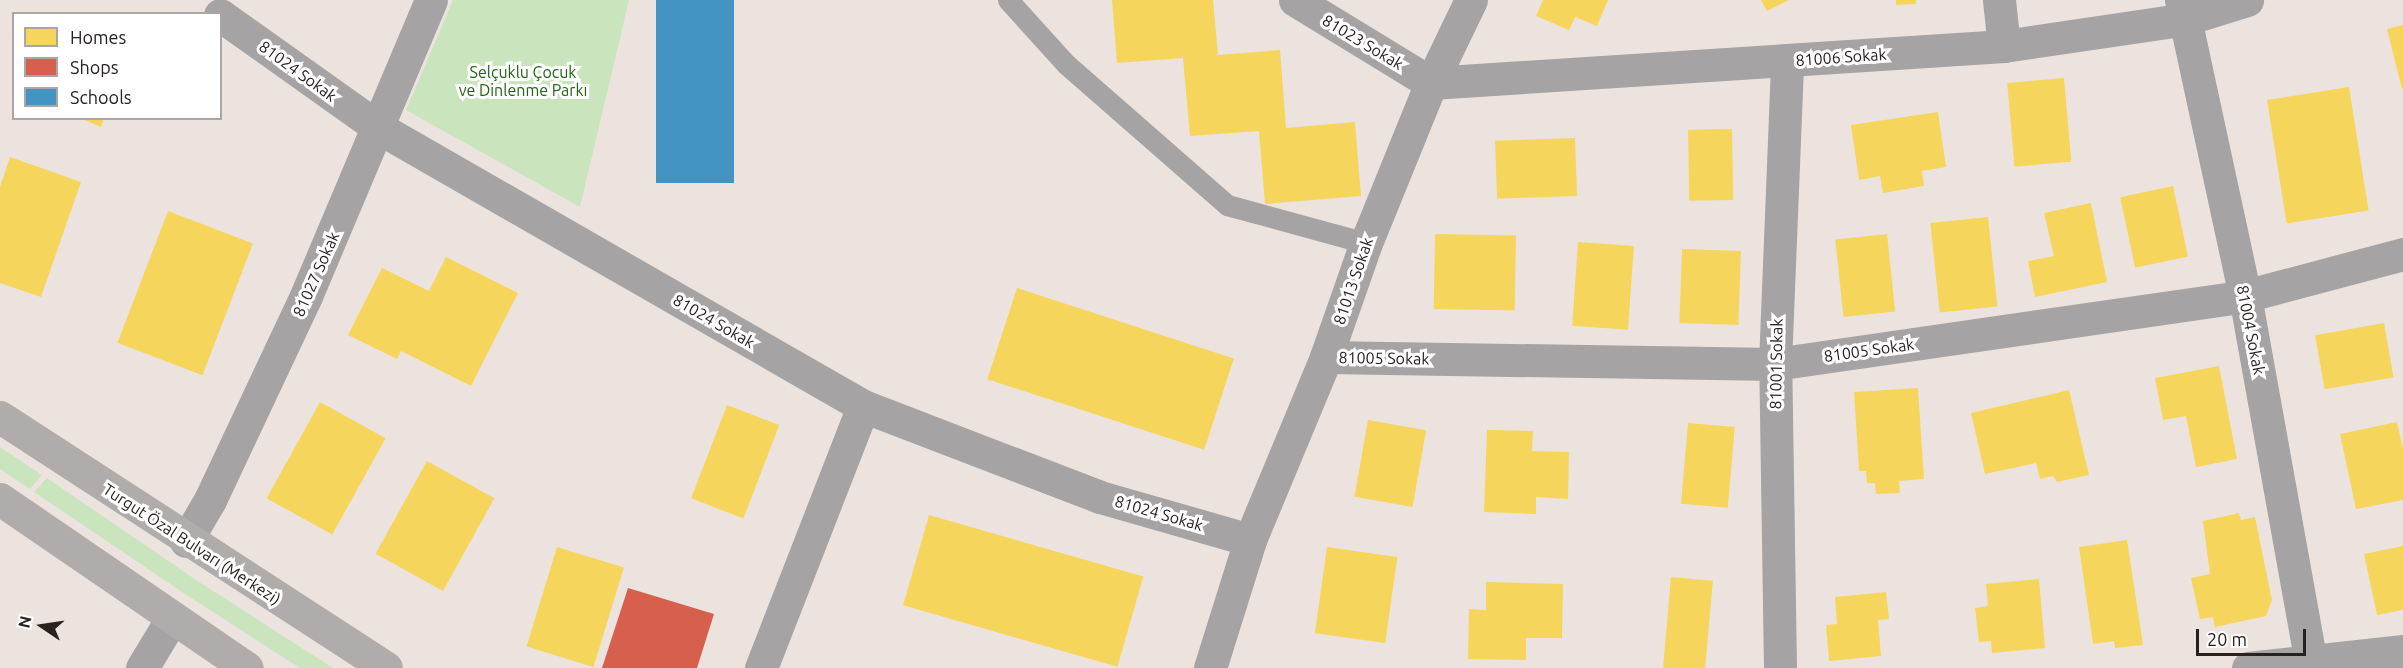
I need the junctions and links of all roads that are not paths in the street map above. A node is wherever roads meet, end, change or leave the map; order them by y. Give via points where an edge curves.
1 (199, 0) edge
2 (431, 0) edge
3 (1008, 0) edge
4 (1295, 0) edge
5 (1471, 0) edge
6 (1999, 0) edge
7 (2247, 0) edge
8 (2183, 9) edge
9 (216, 12) edge
10 (222, 16) edge
11 (2004, 46) junction
12 (1787, 61) junction
13 (1431, 83) junction
14 (379, 129) junction
15 (1366, 243) junction
16 (2403, 254) edge
17 (2245, 296) junction
18 (1326, 357) junction
19 (1775, 364) junction
20 (863, 406) junction
21 (0, 417) edge
22 (0, 499) edge
23 (1250, 540) junction
24 (186, 541) junction
25 (171, 620) junction
26 (2403, 651) edge
27 (2311, 662) junction
28 (142, 668) edge
29 (247, 668) edge
30 (386, 668) edge
31 (761, 668) edge
32 (1209, 668) edge
33 (1780, 668) edge
34 (2248, 668) edge

1 - 9 street, 81024 Sokak
2 - 14 street, 81027 Sokak
3 - 15 lane via 1066,64 1227,205
4 - 13 street, 81023 Sokak
5 - 13 street, 81013 Sokak
6 - 11 street
7 - 8 street, 81006 Sokak
8 - 11 street, 81006 Sokak
8 - 17 street, 81004 Sokak
10 - 14 street, 81024 Sokak
11 - 12 street, 81006 Sokak
12 - 13 street, 81006 Sokak
12 - 19 street, 81001 Sokak
13 - 15 street, 81013 Sokak
14 - 20 street, 81024 Sokak
14 - 24 street, 81027 Sokak via 306,296 210,500
15 - 18 street, 81013 Sokak
16 - 17 street, 81005 Sokak
17 - 19 street, 81005 Sokak
17 - 27 street, 81004 Sokak
18 - 19 street, 81005 Sokak
18 - 23 street, 81013 Sokak
19 - 33 street, 81001 Sokak
20 - 23 street, 81024 Sokak via 1100,497
20 - 31 street
21 - 24 main road, Turgut Özal Bulvarı (Merkezi)
22 - 25 main road
23 - 32 street, 81013 Sokak
24 - 30 main road, Turgut Özal Bulvarı (Merkezi)
25 - 28 street
25 - 29 main road
26 - 27 street
27 - 34 street

